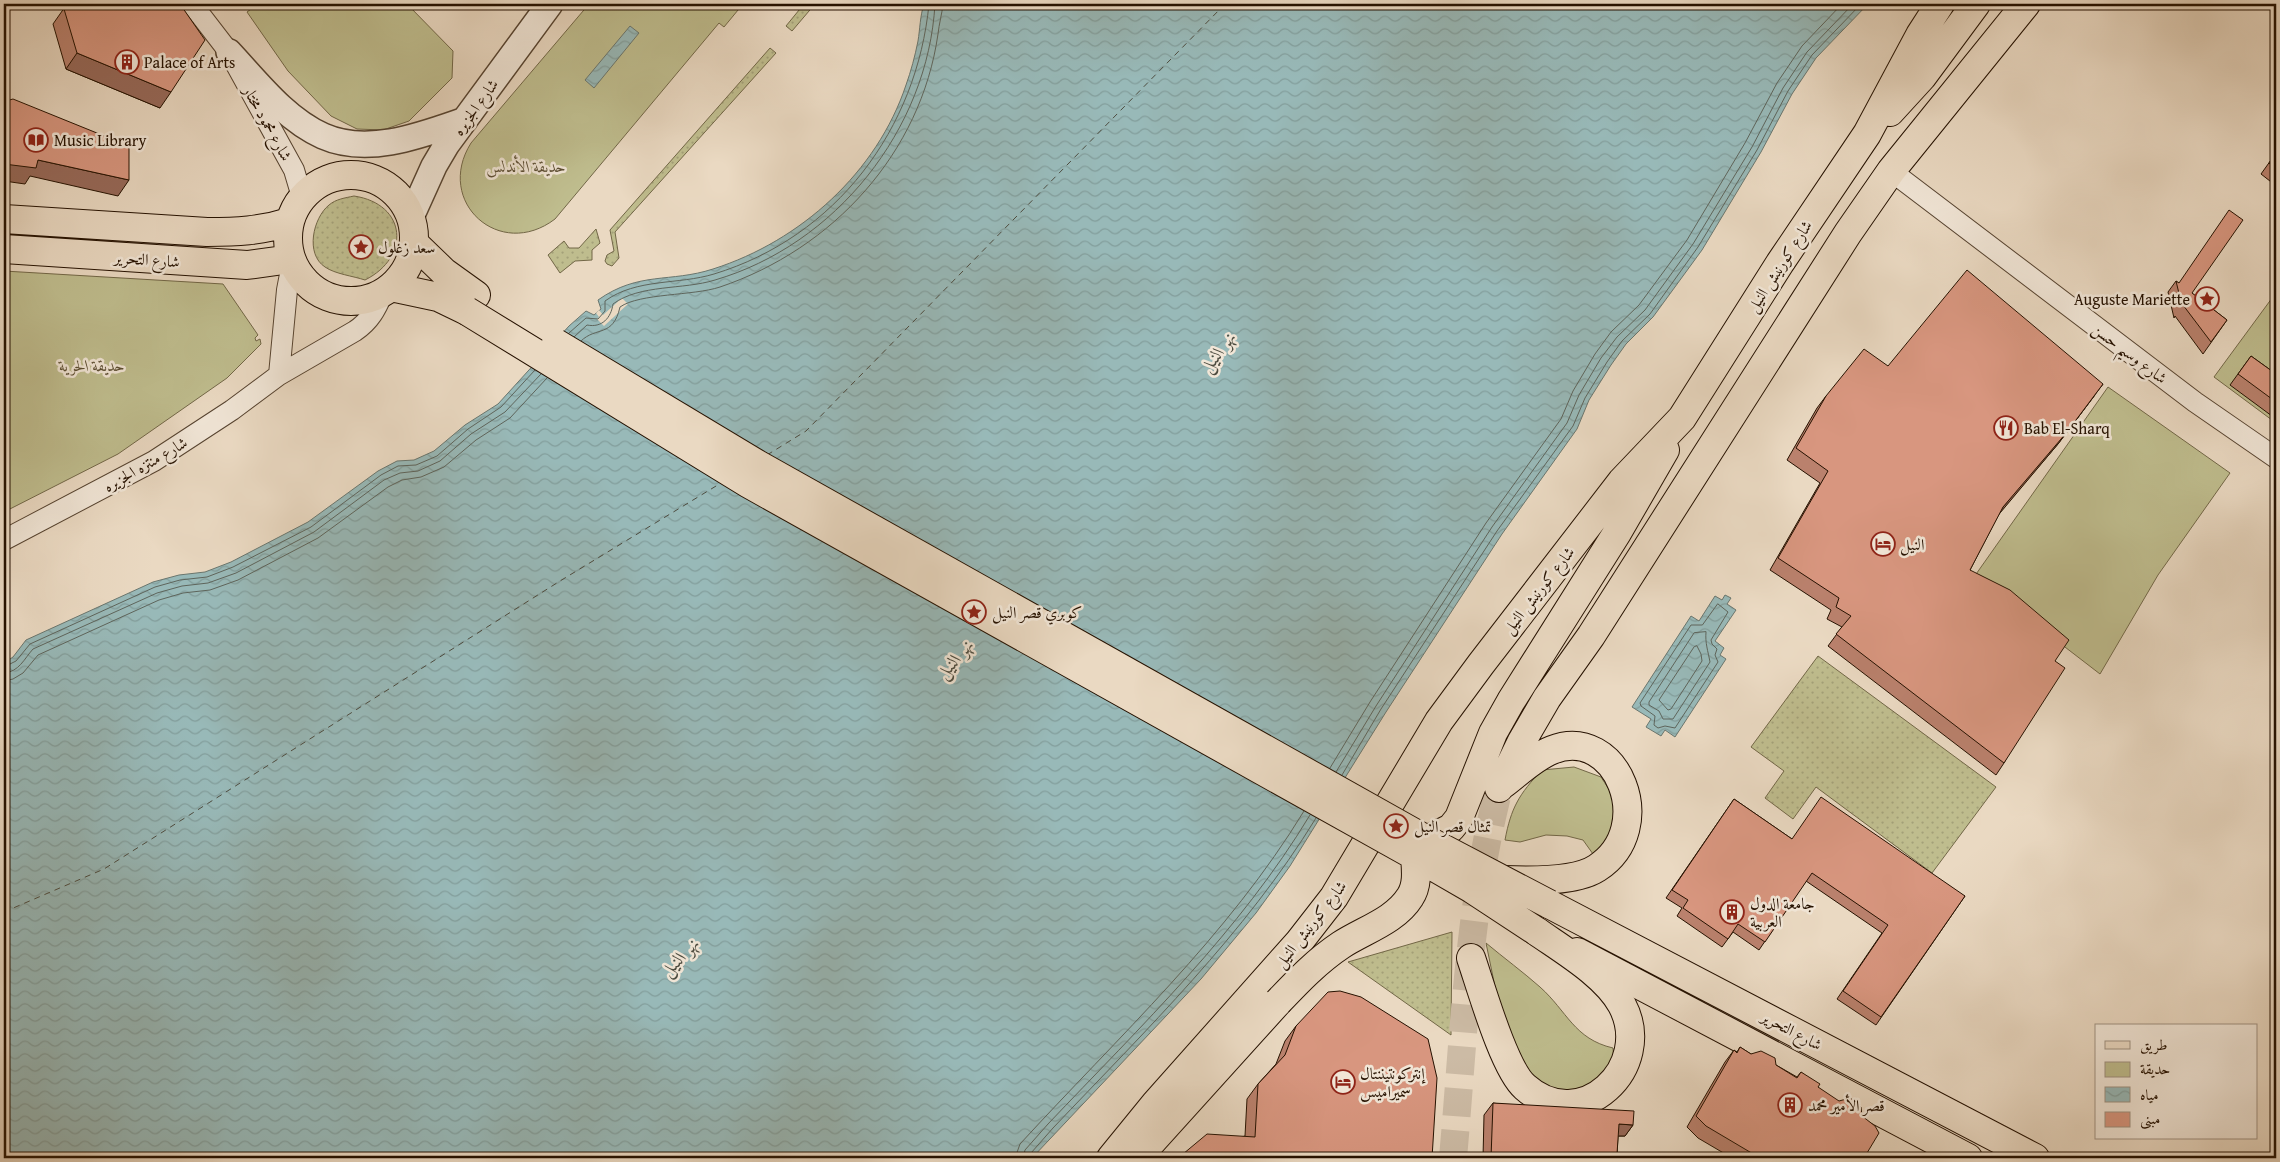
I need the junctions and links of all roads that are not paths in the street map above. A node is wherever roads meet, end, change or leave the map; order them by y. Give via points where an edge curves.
1 (192, 4) edge
2 (550, 4) edge
3 (1940, 4) edge
4 (1976, 4) edge
5 (2026, 4) edge
6 (229, 52) junction
7 (465, 120) junction
8 (1867, 134) junction
9 (1891, 171) junction
10 (302, 197) junction
11 (4, 219) edge
12 (289, 222) junction
13 (412, 230) junction
14 (4, 249) edge
15 (292, 261) junction
16 (387, 290) junction
17 (472, 303) junction
18 (279, 375) junction
19 (1705, 384) junction
20 (1738, 405) junction
21 (1682, 418) junction
22 (2276, 458) edge
23 (4, 540) edge
24 (1421, 848) junction
25 (1503, 880) junction
26 (1536, 931) junction
27 (1471, 958) dead end
28 (1949, 1154) edge
29 (1111, 1158) edge
30 (1137, 1158) edge
31 (2035, 1158) edge

1 - 6 street, شارع محمود مختار
2 - 7 street, شارع الجزيره
3 - 8 main road, شارع كورنيش النيل
4 - 8 main road via 1901,102
5 - 9 main road
6 - 7 street via 280,106 324,136 354,143 390,142
6 - 10 street, شارع محمود مختار via 294,170
7 - 13 street, شارع الجزيره via 434,166
8 - 19 main road, شارع كورنيش النيل via 1780,263
9 - 20 main road
9 - 22 street, شارع وسيم حسن via 2195,402
10 - 12 main road
10 - 13 main road via 316,185 334,177 371,178 388,187 401,200
11 - 12 main road, شارع التحرير via 215,232 268,229
12 - 15 main road via 287,235
13 - 16 main road via 411,260 403,275
13 - 17 main road
14 - 15 main road, شارع التحرير via 247,265
15 - 16 main road via 304,282 322,295 342,301 364,300
15 - 18 street
16 - 17 main road
16 - 18 street, شارع منتزه الجزيره via 365,325
17 - 24 main road, bridge via 749,484
18 - 23 street, شارع منتزه الجزيره via 154,461
19 - 20 main road
19 - 21 main road, شارع كورنيش النيل
20 - 25 main road via 1591,636 1547,698 1499,788 1552,750 1585,748 1604,759 1618,775 1627,795 1629,816 1624,837 1612,856 1596,869 1550,880
21 - 24 main road via 1617,533 1511,701 1493,734 1458,818 1450,828
21 - 29 main road, شارع كورنيش النيل via 1622,481 1444,714 1334,897 1299,942
24 - 25 main road, شارع التحرير, bridge
24 - 26 main road, bridge via 1472,889
24 - 30 main road, bridge via 1411,896 1398,912 1310,968
25 - 31 main road, شارع التحرير, bridge
26 - 27 main road via 1589,969 1608,988 1622,1005 1629,1025 1629,1049 1622,1072 1607,1090 1583,1102 1564,1106 1542,1100 1524,1086 1508,1060
26 - 28 main road, شارع التحرير

